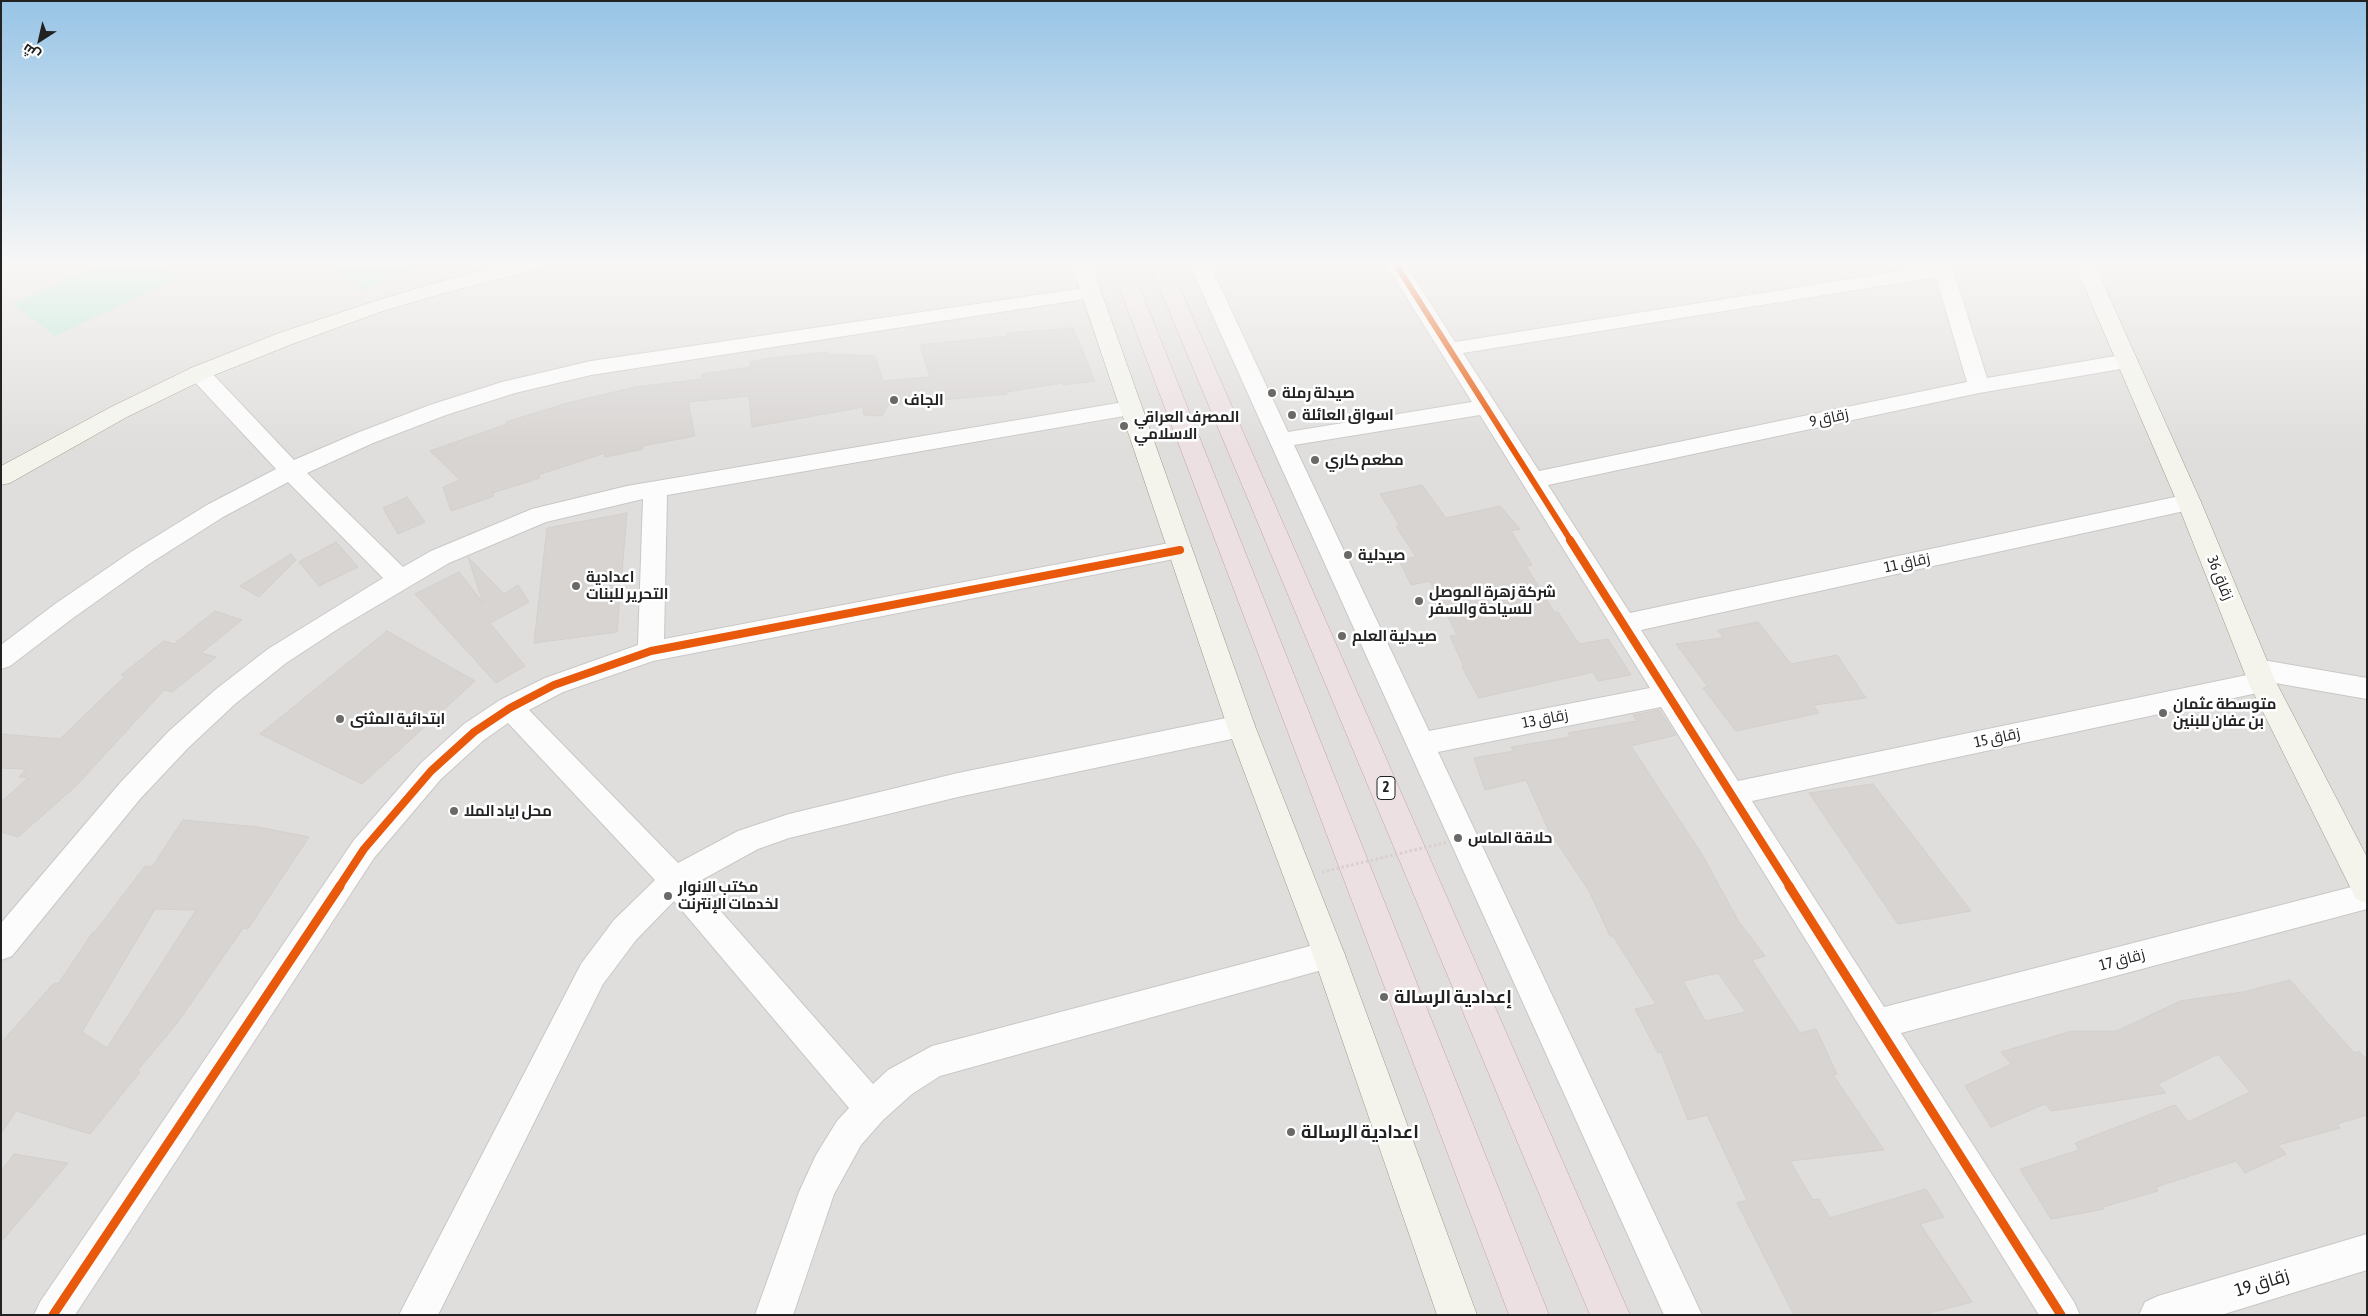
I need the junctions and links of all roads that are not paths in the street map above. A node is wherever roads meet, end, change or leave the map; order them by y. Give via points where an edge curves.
1 (326, 324) edge
2 (882, 324) edge
3 (1102, 324) edge
4 (1144, 324) edge
5 (1185, 324) edge
6 (1228, 324) edge
7 (1434, 324) edge
8 (1598, 324) edge
9 (1960, 324) edge
10 (2111, 324) edge
11 (1450, 349) junction
12 (2127, 361) junction
13 (199, 373) junction
14 (1979, 386) junction
15 (1486, 407) junction
16 (1130, 408) junction
17 (1282, 440) junction
18 (291, 471) junction
19 (1, 477) edge
20 (1532, 480) junction
21 (655, 489) junction
22 (2190, 502) junction
23 (1180, 550) junction
24 (399, 579) junction
25 (1624, 624) junction
26 (651, 651) junction
27 (1, 660) edge
28 (2260, 675) junction
29 (2367, 689) edge
30 (1669, 695) junction
31 (510, 708) junction
32 (1241, 726) junction
33 (1421, 744) junction
34 (1731, 794) junction
35 (676, 880) junction
36 (2367, 889) edge
37 (2367, 896) edge
38 (1, 946) edge
39 (1329, 955) junction
40 (1877, 1024) junction
41 (872, 1108) junction
42 (2367, 1252) edge
43 (53, 1315) edge
44 (418, 1315) edge
45 (774, 1315) edge
46 (1457, 1315) edge
47 (1529, 1315) edge
48 (1610, 1315) edge
49 (1683, 1315) edge
50 (2061, 1315) edge
51 (2158, 1315) edge

1 - 13 street
2 - 18 street via 548,377 430,413
3 - 16 street
4 - 47 highway
5 - 48 highway, 2
6 - 17 street
7 - 11 street
8 - 11 street
9 - 14 street
10 - 12 street, زقاق 36
11 - 15 street
12 - 14 street, زقاق 9
12 - 22 street, زقاق 36
13 - 18 street
13 - 19 street via 119,412
14 - 20 street, زقاق 9
15 - 17 street
15 - 20 street
16 - 21 street
16 - 23 street
17 - 33 street
18 - 24 street
18 - 27 street via 215,511 140,558
20 - 25 street
21 - 24 street via 540,515 440,557
21 - 26 street
22 - 25 street, زقاق 11
22 - 28 street, زقاق 36
23 - 26 street
23 - 32 street
24 - 38 street via 277,656 225,697 130,791
25 - 30 street
26 - 31 street via 554,685
28 - 29 street
28 - 34 street, زقاق 15
28 - 36 street, زقاق 36
30 - 33 street, زقاق 13
30 - 34 street
31 - 35 street
31 - 43 street via 474,732 431,771 364,849
32 - 35 street via 958,785 789,826 748,840
32 - 39 street
33 - 49 street
34 - 40 street
35 - 41 street
35 - 44 street via 625,930 592,974
37 - 40 street, زقاق 17
39 - 41 street via 932,1062 900,1082
39 - 46 street
40 - 50 street
41 - 45 street via 849,1133 828,1168
42 - 51 street, زقاق 19

